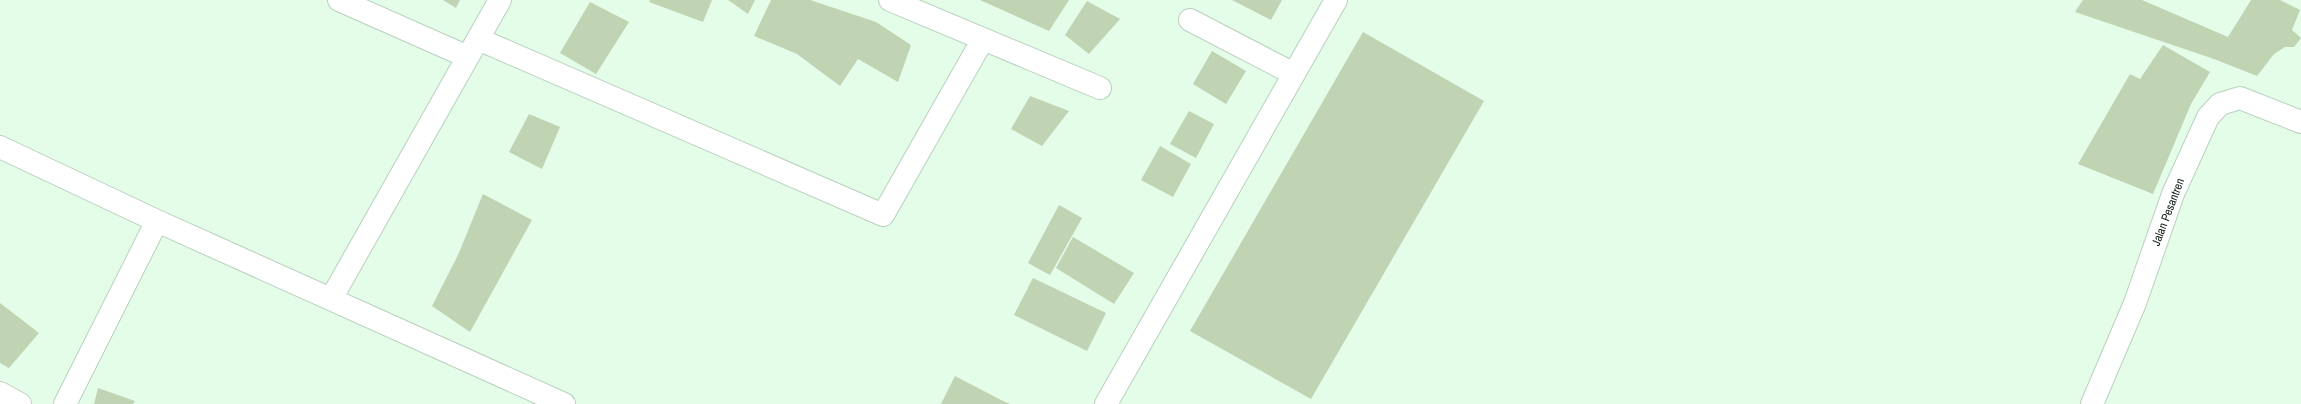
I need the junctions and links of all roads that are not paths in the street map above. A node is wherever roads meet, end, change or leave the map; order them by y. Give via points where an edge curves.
1 (339, 0) edge
2 (500, 0) edge
3 (890, 0) edge
4 (1336, 0) edge
5 (1190, 20) dead end
6 (983, 39) junction
7 (473, 48) junction
8 (1294, 74) junction
9 (1100, 88) dead end
10 (2301, 122) edge
11 (0, 147) edge
12 (157, 221) junction
13 (331, 299) junction
14 (0, 393) edge
15 (20, 404) edge
16 (65, 404) edge
17 (564, 404) edge
18 (1106, 404) edge
19 (2092, 404) edge

1 - 7 street
2 - 7 street
3 - 6 street
4 - 8 street
5 - 8 street
6 - 7 street via 883,215
6 - 9 street
7 - 13 street
8 - 18 street
10 - 19 street, Jalan Pesantren via 2240,98 2220,104 2208,117 2173,194 2135,303
11 - 12 street
12 - 13 street
12 - 16 street
13 - 17 street
14 - 15 street

